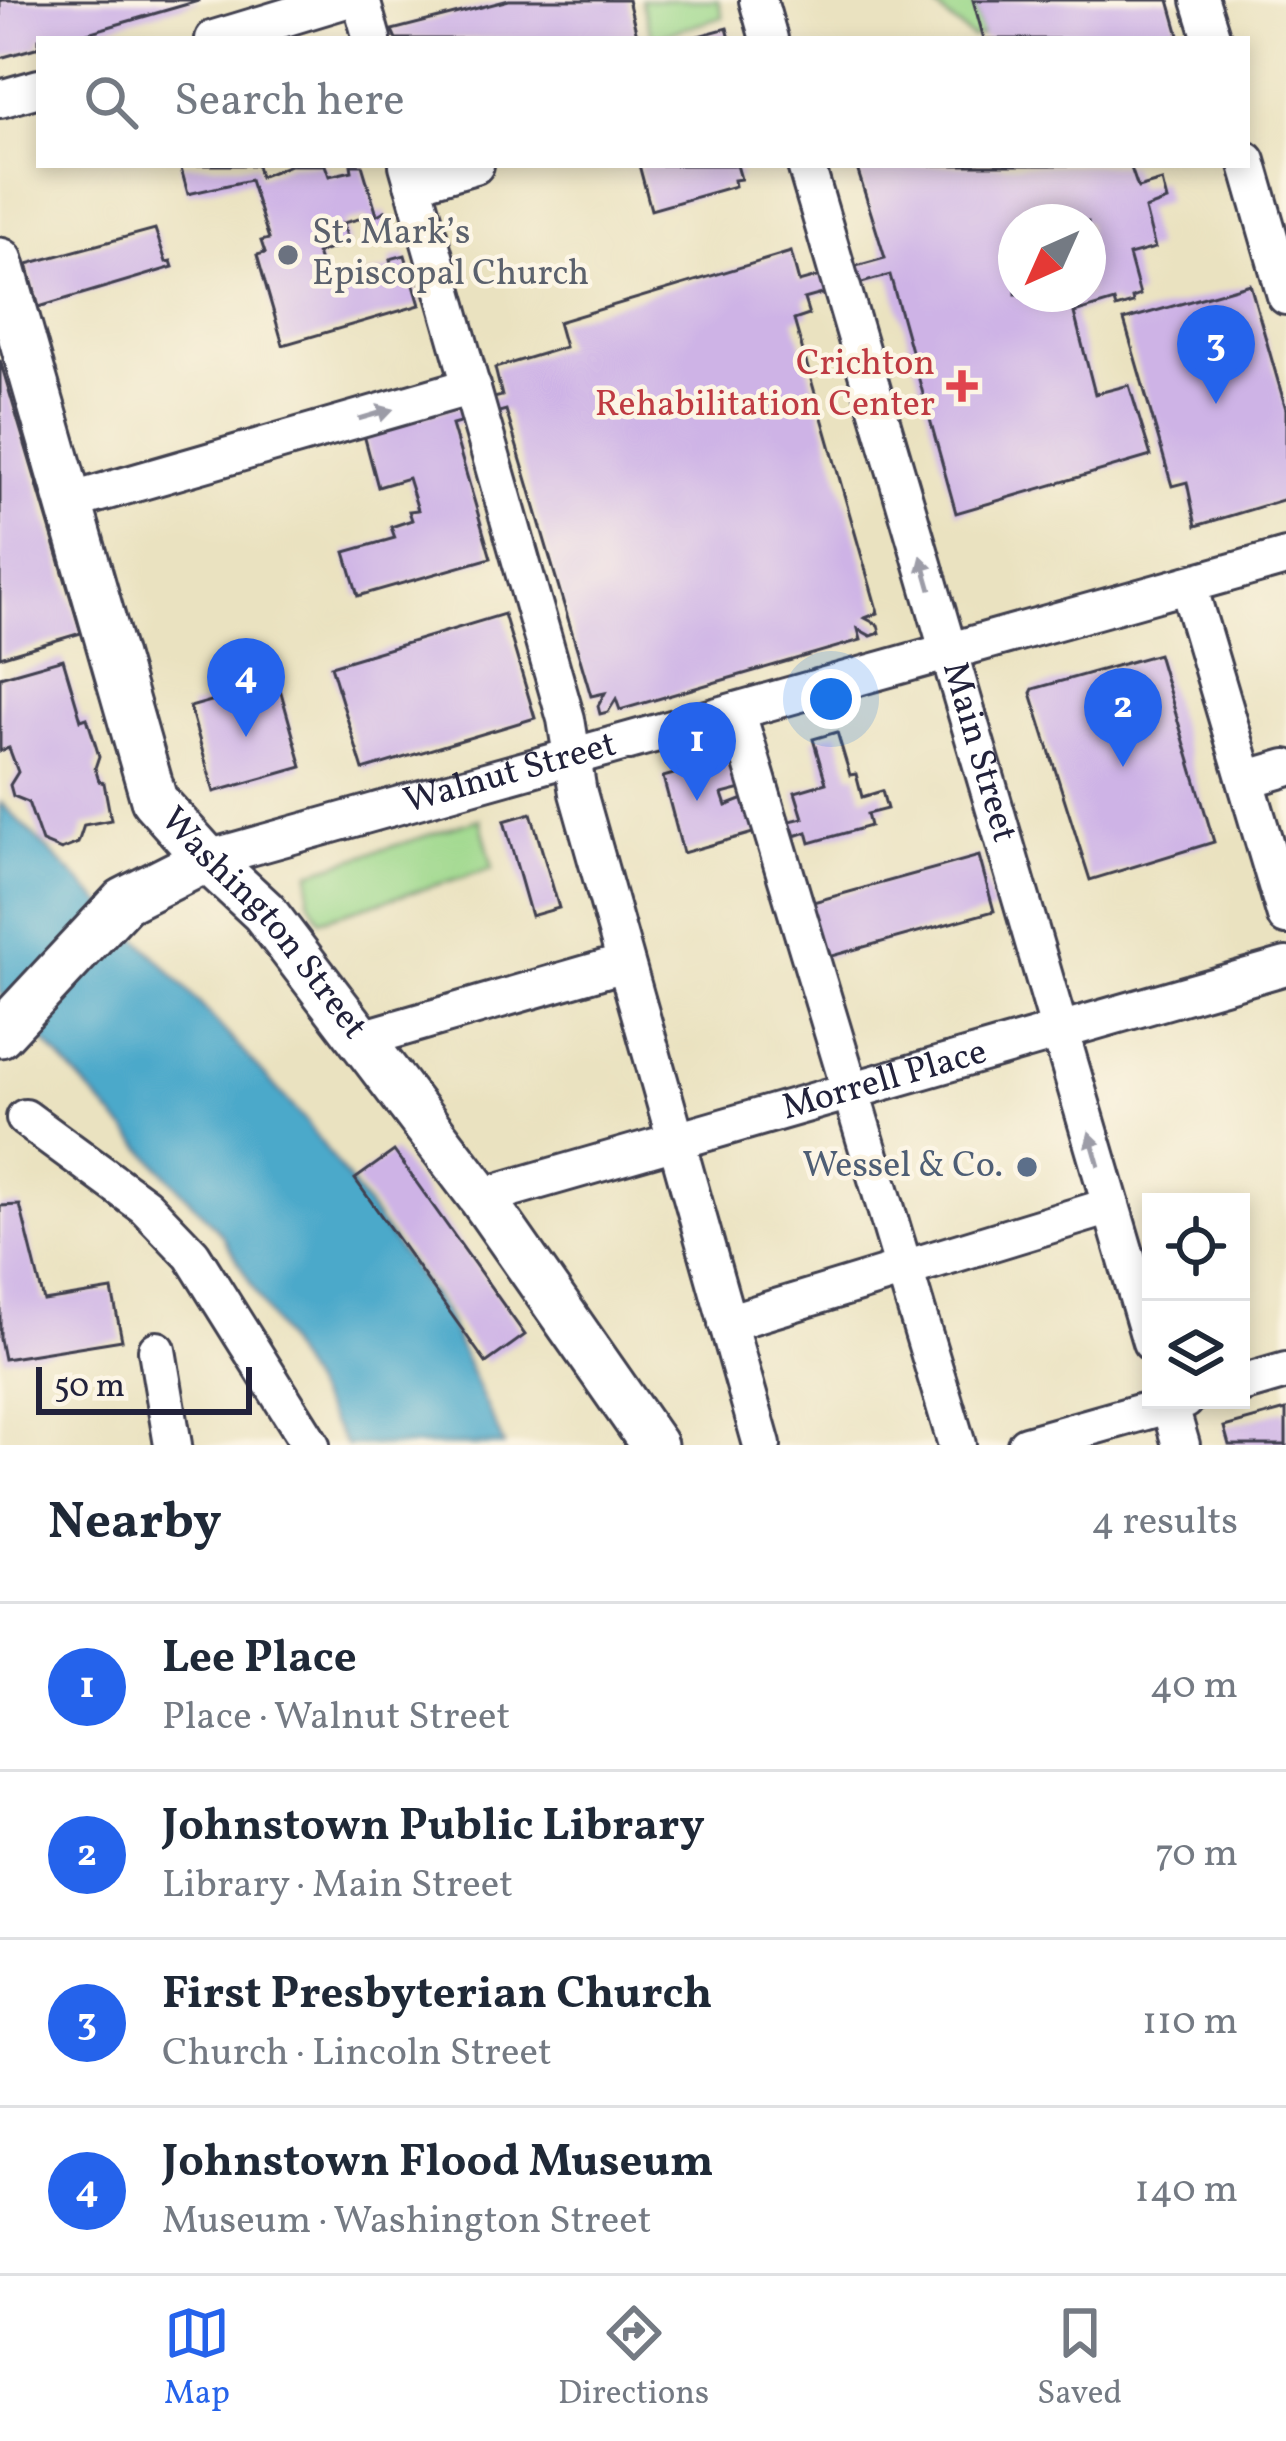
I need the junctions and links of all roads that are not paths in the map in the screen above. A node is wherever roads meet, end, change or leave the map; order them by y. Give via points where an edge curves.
1 (343, 0) edge
2 (361, 0) edge
3 (758, 0) edge
4 (1200, 0) edge
5 (224, 36) edge
6 (371, 36) edge
7 (769, 36) edge
8 (1211, 36) edge
9 (36, 89) edge
10 (0, 99) edge
11 (453, 168) edge
12 (807, 168) edge
13 (1249, 168) edge
14 (410, 174) edge
15 (0, 261) edge
16 (1286, 296) edge
17 (472, 386) junction
18 (69, 502) junction
19 (1286, 556) edge
20 (1188, 584) junction
21 (949, 652) junction
22 (737, 712) junction
23 (574, 758) junction
24 (1286, 768) edge
25 (1248, 779) junction
26 (207, 859) junction
27 (1286, 916) edge
28 (625, 963) junction
29 (1286, 966) edge
30 (1060, 1032) junction
31 (0, 1034) edge
32 (362, 1039) junction
33 (848, 1093) junction
34 (25, 1118) dead end
35 (675, 1139) junction
36 (481, 1197) junction
37 (1111, 1206) junction
38 (905, 1269) junction
39 (1142, 1311) edge
40 (727, 1323) junction
41 (157, 1350) dead end
42 (1286, 1371) edge
43 (1250, 1381) edge
44 (1150, 1409) edge
45 (1175, 1409) edge
46 (173, 1445) edge
47 (311, 1445) edge
48 (654, 1445) edge
49 (762, 1445) edge
50 (957, 1445) edge
51 (1026, 1445) edge
52 (1181, 1445) edge

1 - 5 street
2 - 6 street
3 - 7 street
4 - 8 street
9 - 10 street
11 - 14 street
21 -> 12 street, Main Street
13 - 16 street
14 - 17 street
15 - 18 main road, Washington Street
18 -> 17 street
17 - 23 street
18 - 26 main road, Washington Street via 154,800
19 - 20 street, Walnut Street
20 - 21 street, Walnut Street
20 - 25 street
21 - 22 street, Walnut Street
21 - 30 street, Main Street
22 - 23 street, Walnut Street
22 - 33 street
23 - 26 street, Walnut Street
23 - 28 street
24 - 25 street
25 - 27 street
26 - 31 main road, Walnut Street via 124,901
26 - 32 main road, Washington Street via 264,912
28 - 32 street
28 - 35 street
29 - 30 street, Morrell Place
30 - 33 street, Morrell Place
37 -> 30 street, Main Street
32 - 36 main road, Washington Street
33 - 35 street, Morrell Place
33 - 38 street
34 - 47 street via 145,1206 193,1256
35 - 36 street, Morrell Place
35 - 40 street
36 - 48 main road, Washington Street
37 - 38 street
37 - 39 street, Main Street
38 - 40 street
38 - 50 street
40 - 49 street
41 - 46 street
42 - 43 street
44 - 51 street
45 - 52 street

